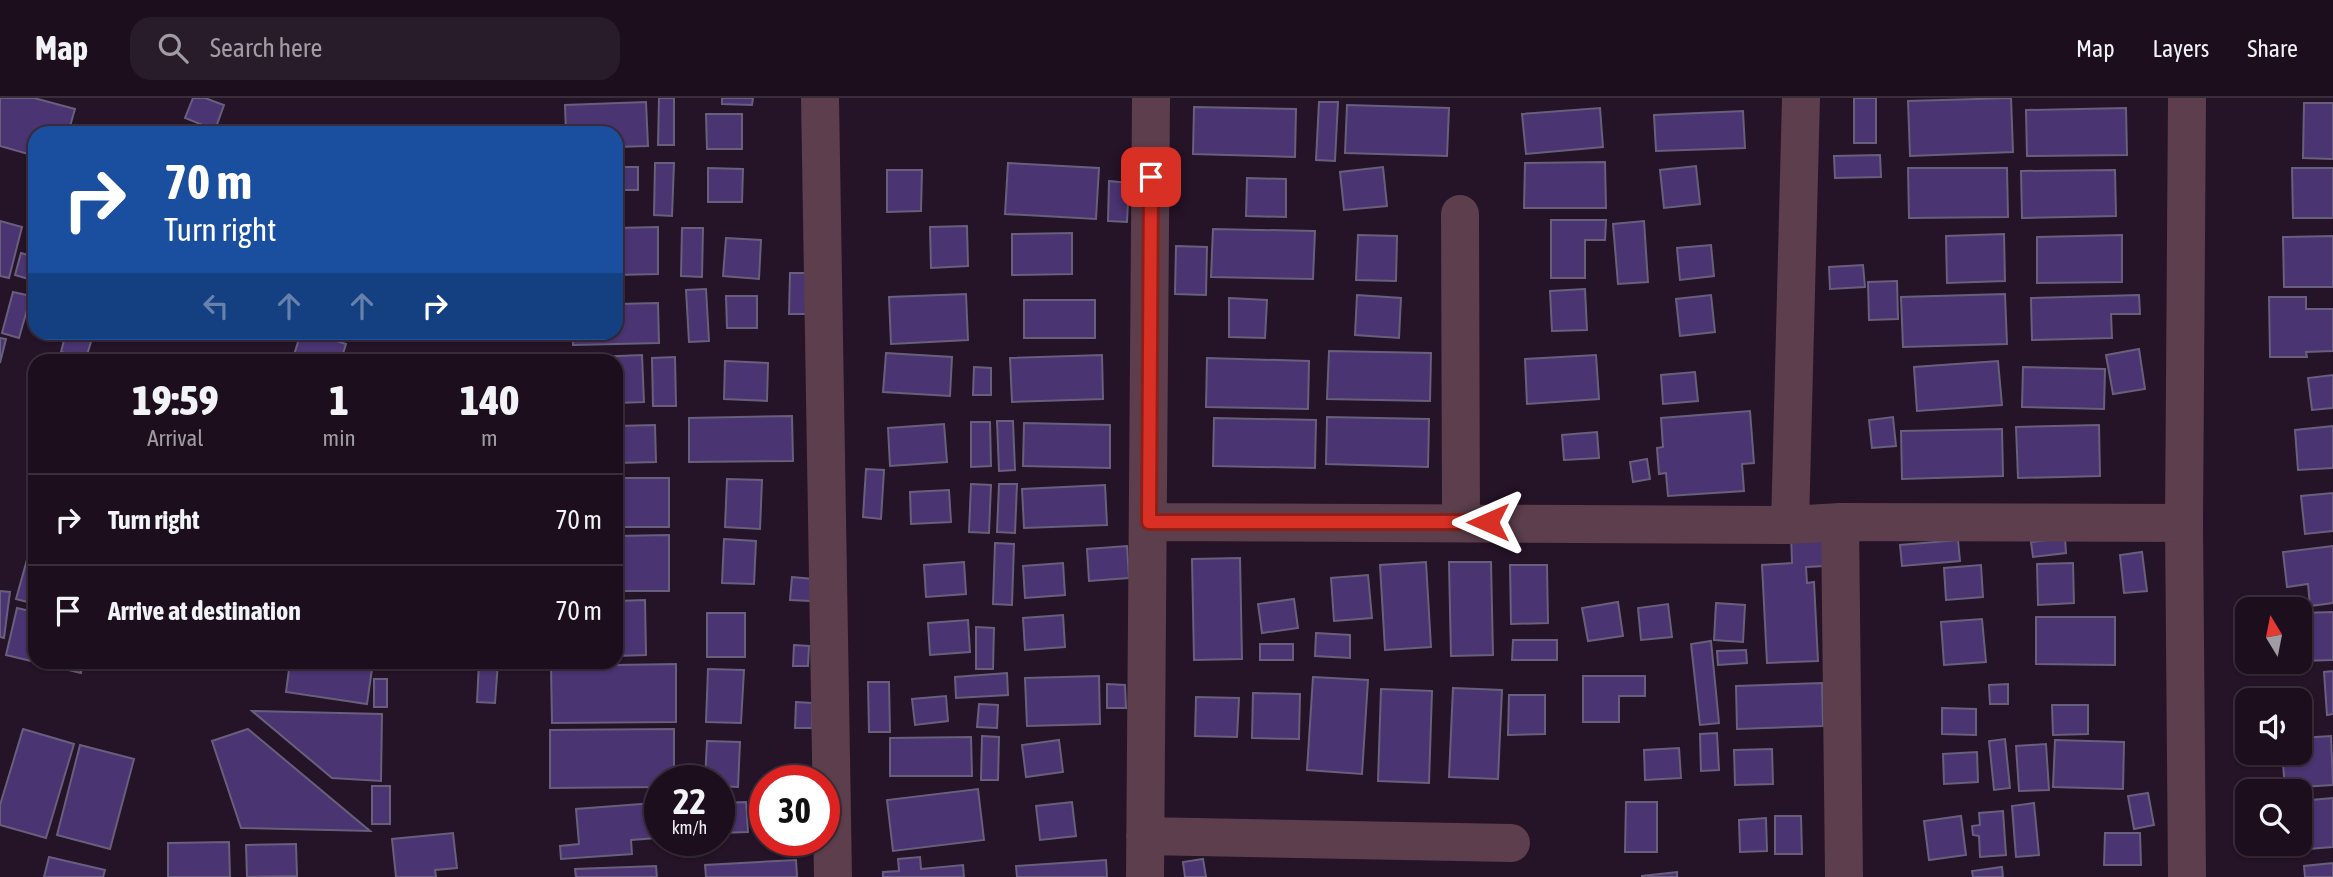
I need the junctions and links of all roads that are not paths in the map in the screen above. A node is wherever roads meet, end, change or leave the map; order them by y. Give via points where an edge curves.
1 (820, 98) edge
2 (1151, 98) edge
3 (1801, 98) edge
4 (2187, 98) edge
5 (1460, 214) dead end
6 (1149, 522) junction
7 (1461, 522) junction
8 (1840, 523) junction
9 (2184, 523) junction
10 (1790, 524) junction
11 (1145, 836) junction
12 (1511, 843) dead end
13 (832, 877) edge
14 (1145, 877) edge
15 (1844, 877) edge
16 (2187, 877) edge

1 - 13 street
2 - 6 street
3 - 10 street
4 - 9 street
5 - 7 street
6 - 7 street
6 - 11 street
7 - 10 street
8 - 9 street
8 - 10 street
8 - 15 street
9 - 16 street
11 - 12 street
11 - 14 street

